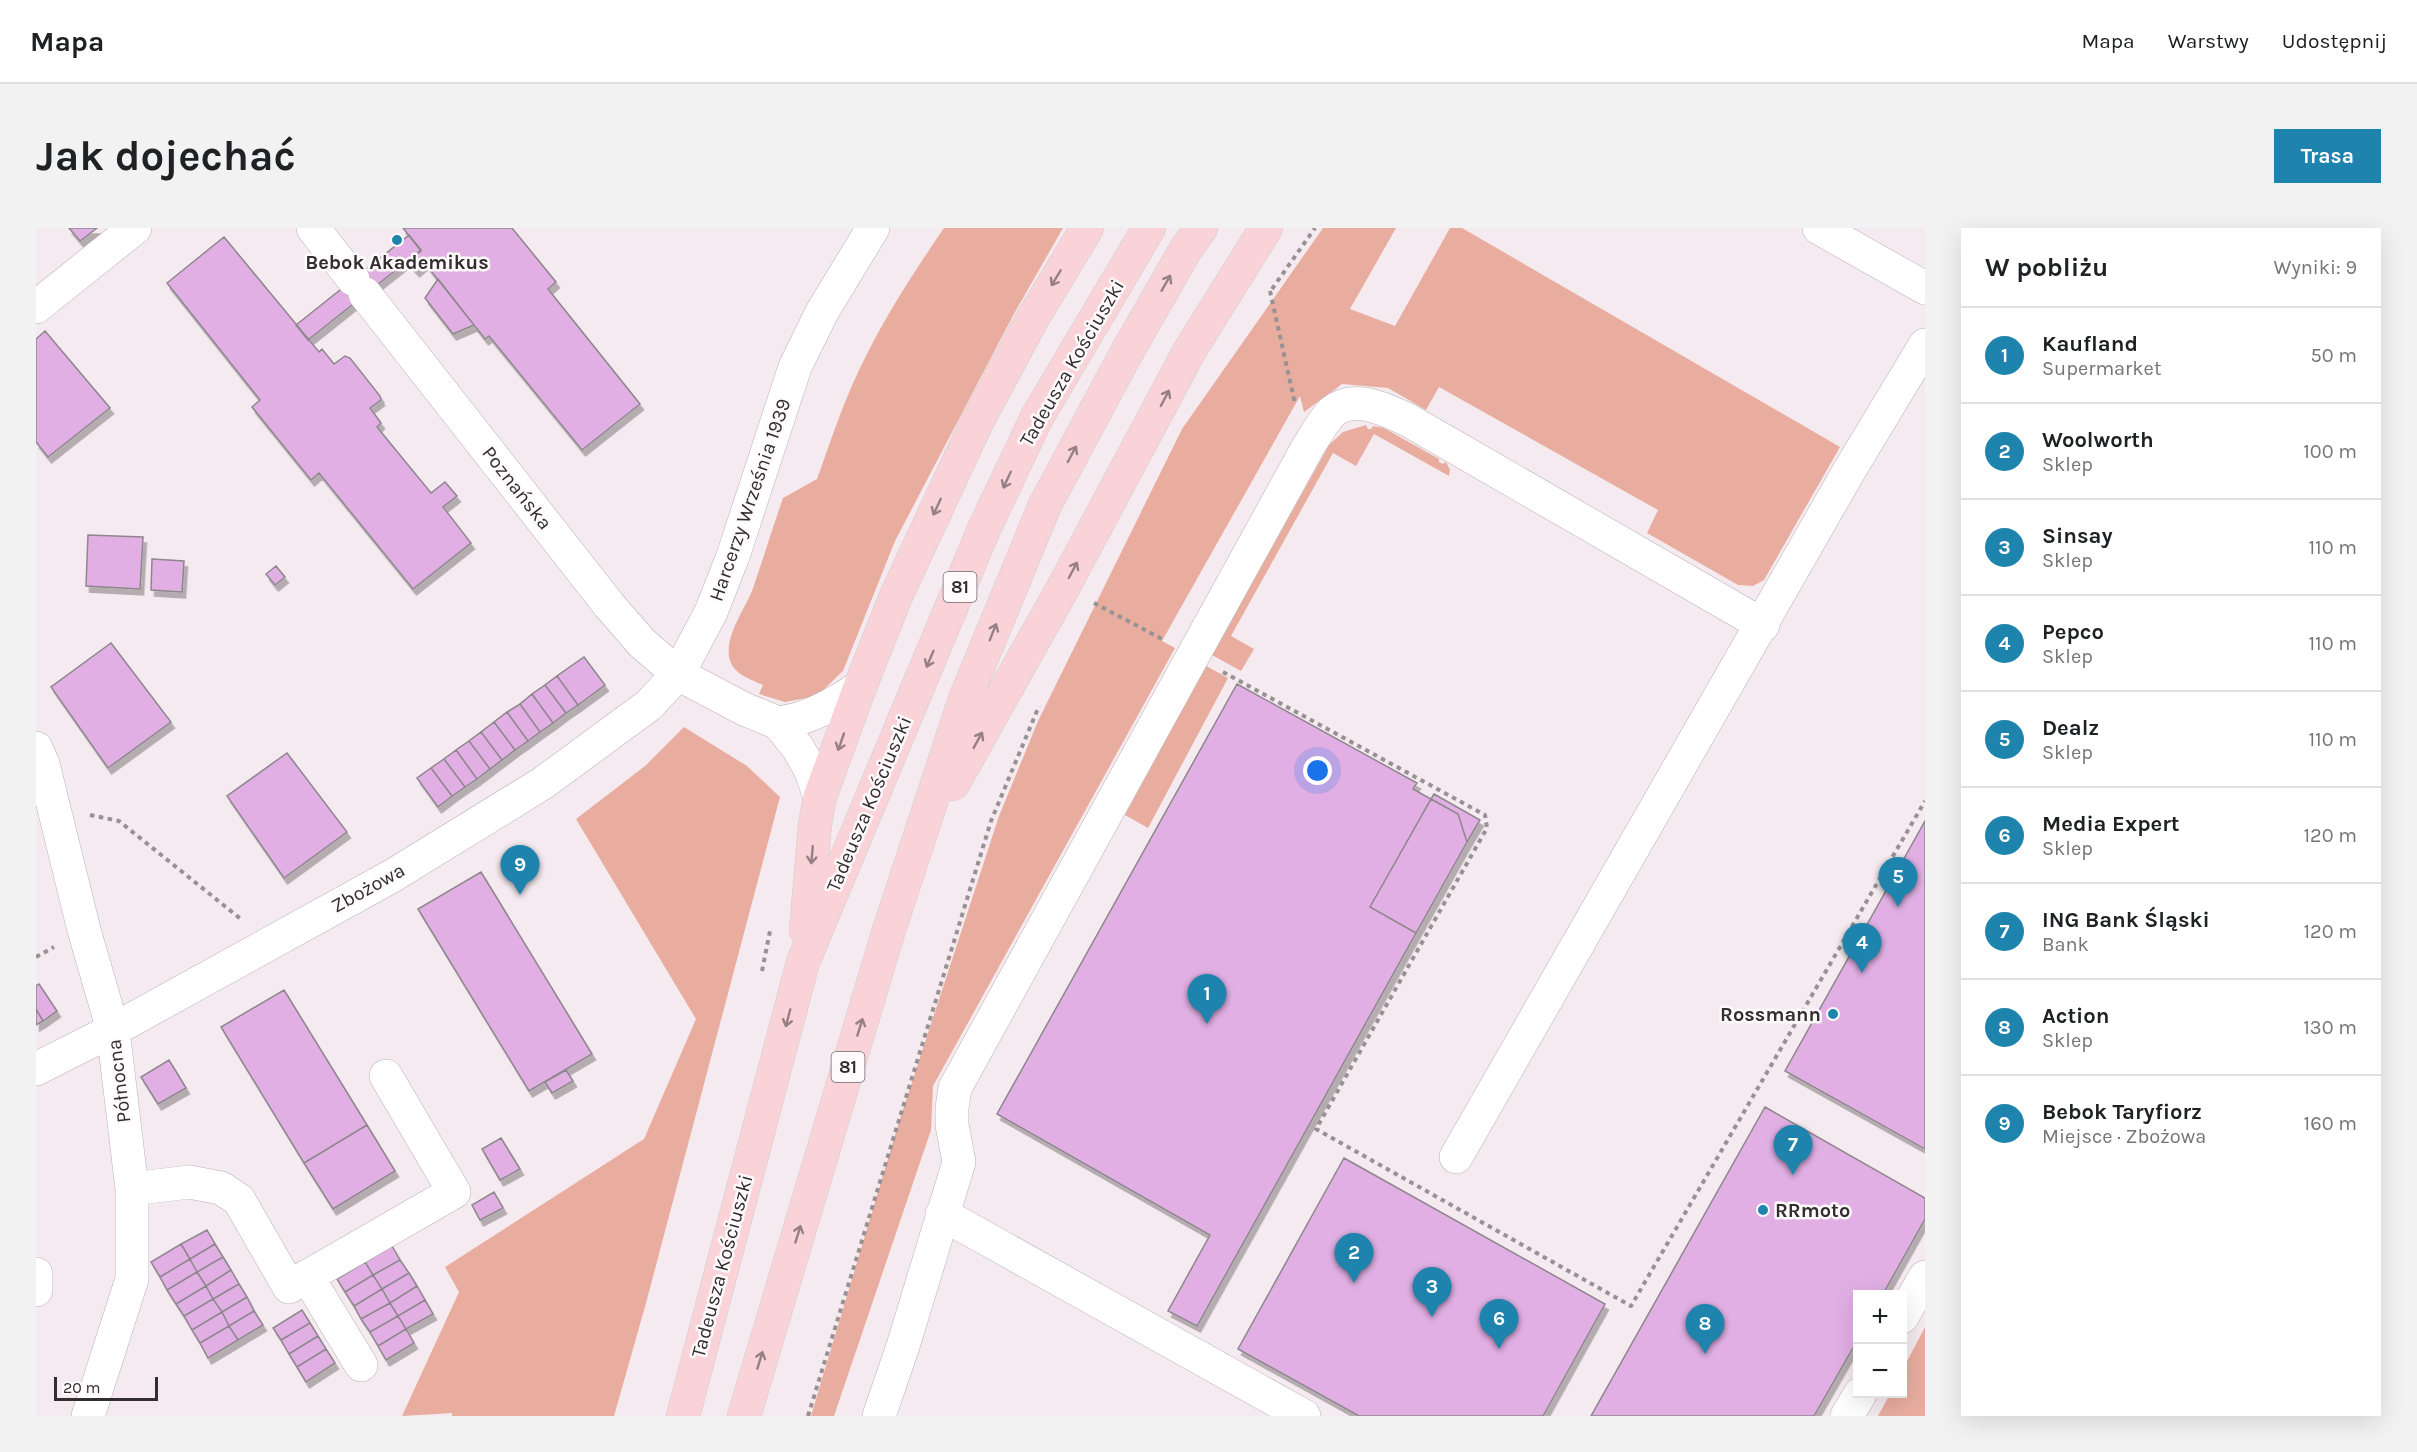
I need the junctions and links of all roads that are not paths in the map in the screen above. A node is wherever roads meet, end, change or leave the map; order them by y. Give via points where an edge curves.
1 (135, 228) edge
2 (313, 228) edge
3 (873, 228) edge
4 (1087, 228) edge
5 (1149, 228) edge
6 (1201, 228) edge
7 (1266, 228) edge
8 (1819, 228) edge
9 (1925, 288) edge
10 (36, 307) edge
11 (1925, 345) edge
12 (1763, 625) junction
13 (678, 674) junction
14 (860, 687) junction
15 (778, 723) junction
16 (36, 748) edge
17 (820, 797) junction
18 (918, 845) junction
19 (803, 962) junction
20 (113, 1030) junction
21 (36, 1069) edge
22 (386, 1076) dead end
23 (1456, 1157) dead end
24 (132, 1189) junction
25 (942, 1214) junction
26 (36, 1274) edge
27 (307, 1276) junction
28 (1925, 1277) edge
29 (36, 1290) edge
30 (1907, 1308) edge
31 (361, 1365) dead end
32 (1858, 1398) edge
33 (88, 1416) edge
34 (683, 1416) edge
35 (744, 1416) edge
36 (879, 1416) edge
37 (1304, 1416) edge
38 (1847, 1416) edge

1 - 10 street
2 - 13 street, Poznańska via 609,605 642,643
3 - 13 street, Harcerzy Września 1939 via 822,312 795,367 733,556 711,612
4 -> 14 main road via 976,424 896,596
5 -> 19 main road, Tadeusza Kościuszki / 81 via 1036,417 984,529
18 -> 6 main road, 81 via 965,699 1045,505 1158,296
18 -> 7 main road via 1064,586 1190,350
8 - 9 street
11 - 12 street
12 - 23 street
12 - 25 street via 1408,420 1375,405 1351,404 1333,411 1308,447 955,1088 952,1125 959,1162
13 - 15 street
13 - 20 street, Zbożowa via 649,705 543,783 392,876
14 - 15 street via 815,714
14 -> 17 main road
15 - 17 street via 798,748
16 - 20 street, Północna
17 -> 19 main road
35 -> 18 main road, 81 via 888,933
19 -> 34 main road, Tadeusza Kościuszki / 81
20 - 21 street, Zbożowa
20 - 24 street, Północna
22 - 27 street via 454,1192
24 - 27 street via 189,1182 222,1188 239,1200 289,1287
24 - 33 street, Północna via 132,1279
25 - 36 street
25 - 37 street
26 - 29 street
27 - 31 street
28 - 30 street
32 - 38 street

